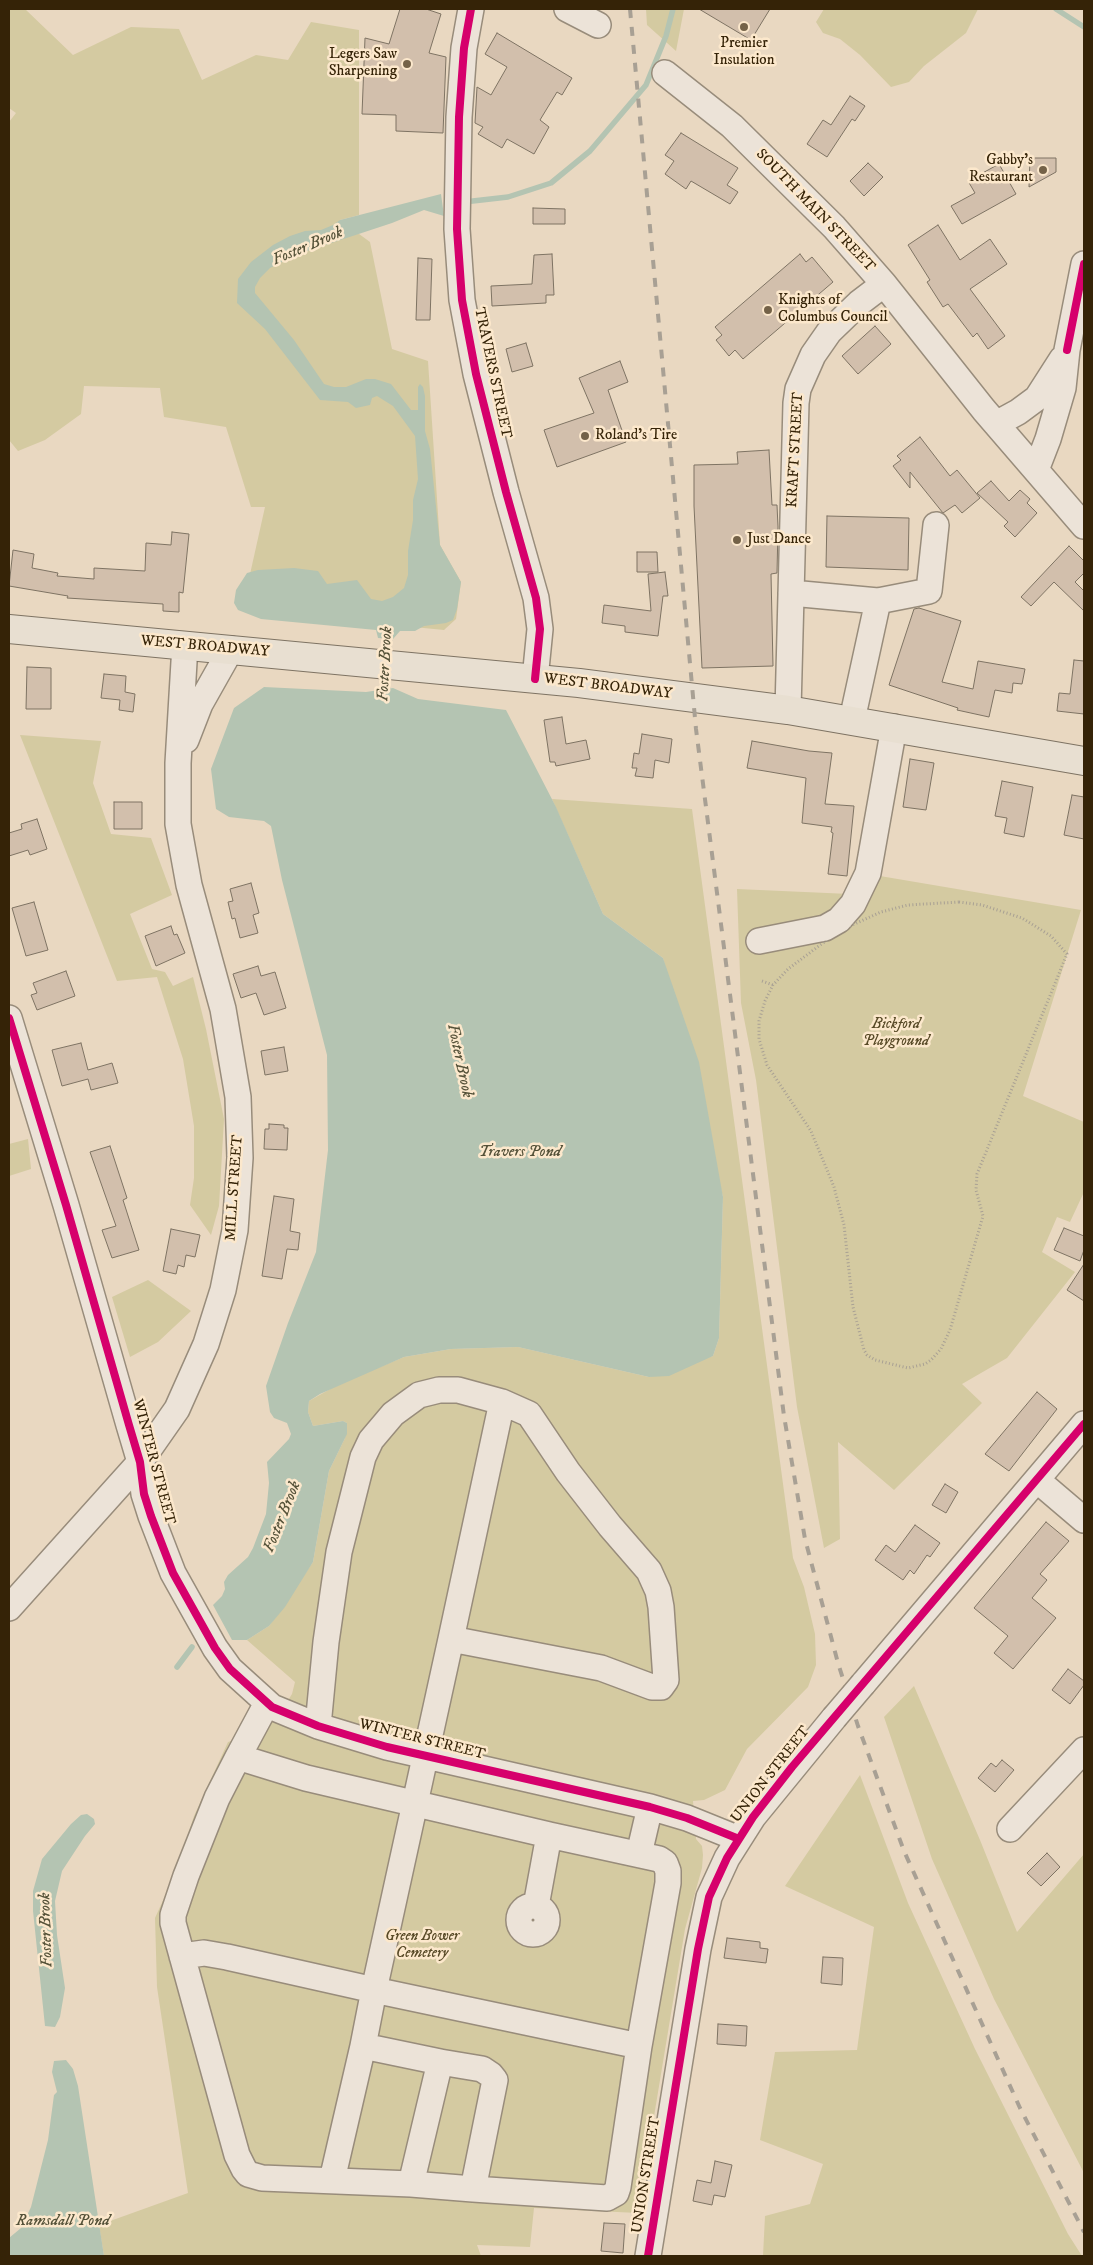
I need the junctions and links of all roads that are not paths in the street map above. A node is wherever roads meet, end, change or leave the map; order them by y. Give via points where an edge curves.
1 (471, 9) edge
2 (567, 9) edge
3 (598, 25) dead end
4 (666, 73) dead end
5 (1084, 264) edge
6 (884, 284) junction
7 (1079, 318) edge
8 (1067, 350) junction
9 (996, 424) junction
10 (1036, 470) junction
11 (936, 525) dead end
12 (1084, 526) edge
13 (791, 593) junction
14 (878, 601) junction
15 (9, 629) edge
16 (184, 645) junction
17 (232, 649) junction
18 (535, 679) junction
19 (788, 710) junction
20 (852, 720) junction
21 (894, 728) junction
22 (1084, 761) edge
23 (178, 764) junction
24 (759, 941) dead end
25 (9, 1018) edge
26 (502, 1402) junction
27 (1084, 1424) edge
28 (140, 1462) junction
29 (1037, 1480) junction
30 (1084, 1520) edge
31 (9, 1608) edge
32 (452, 1639) junction
33 (267, 1703) junction
34 (318, 1726) junction
35 (1084, 1750) edge
36 (426, 1756) junction
37 (238, 1757) junction
38 (416, 1805) junction
39 (650, 1808) junction
40 (1010, 1829) dead end
41 (549, 1835) junction
42 (739, 1839) junction
43 (639, 1854) junction
44 (536, 1906) dead end
45 (182, 1956) junction
46 (374, 1990) junction
47 (363, 2046) junction
48 (639, 2046) junction
49 (440, 2062) junction
50 (332, 2180) junction
51 (411, 2184) junction
52 (473, 2189) junction
53 (648, 2256) edge

1 - 18 street, TRAVERS STREET via 463,58 459,117 457,229 462,300 470,348 536,598 540,629
2 - 3 street
4 - 6 street, SOUTH MAIN STREET via 732,126 834,227
5 - 7 street
6 - 9 street, SOUTH MAIN STREET
6 - 13 street, KRAFT STREET via 829,332 813,355 798,388
7 - 8 street
8 - 9 street via 1037,398
8 - 10 street via 1063,388
9 - 10 street, SOUTH MAIN STREET
10 - 12 street, SOUTH MAIN STREET
11 - 14 street via 929,591
13 - 14 street
13 - 19 street, KRAFT STREET
14 - 20 street
15 - 16 main road, WEST BROADWAY
16 - 17 main road, WEST BROADWAY
16 - 23 street, MILL STREET
17 - 18 main road, WEST BROADWAY
17 - 23 street, MILL STREET via 200,704
18 - 19 main road, WEST BROADWAY
19 - 20 main road, WEST BROADWAY
20 - 21 main road, WEST BROADWAY
21 - 22 main road, WEST BROADWAY
21 - 24 street via 868,872 853,904 839,920 825,928
23 - 28 street, MILL STREET via 181,844 223,1009 238,1097 240,1158 235,1230 223,1290 206,1344 177,1409
25 - 28 street, WINTER STREET
26 - 32 street
26 - 32 street via 529,1414 564,1467 649,1571 661,1607 666,1680 661,1687 652,1687 601,1668
26 - 34 street via 458,1390 419,1395 393,1414 371,1440 339,1552
27 - 29 street, UNION STREET
28 - 31 street, MILL STREET
28 - 33 street, WINTER STREET via 144,1494 173,1573 230,1669
29 - 30 street
29 - 42 street, UNION STREET, bridge via 834,1718 752,1817
32 - 36 street
33 - 34 street, WINTER STREET
33 - 37 street
34 - 36 street, WINTER STREET
35 - 40 street
36 - 38 street
36 - 39 street, WINTER STREET
37 - 38 street via 306,1778
37 - 45 street via 217,1798 173,1915
38 - 41 street
38 - 46 street
39 - 42 street, WINTER STREET via 687,1818
39 - 43 street
41 - 43 street
41 - 44 street
42 - 53 street, UNION STREET via 709,1897
43 - 48 street via 659,1859 668,1871
45 - 46 street via 204,1953 227,1957
45 - 50 street via 237,2155 244,2169 248,2174 262,2178
46 - 47 street
46 - 48 street
47 - 49 street
47 - 50 street
48 - 52 street via 616,2193 607,2198
49 - 51 street
49 - 52 street via 482,2069 495,2080
50 - 51 street
51 - 52 street

